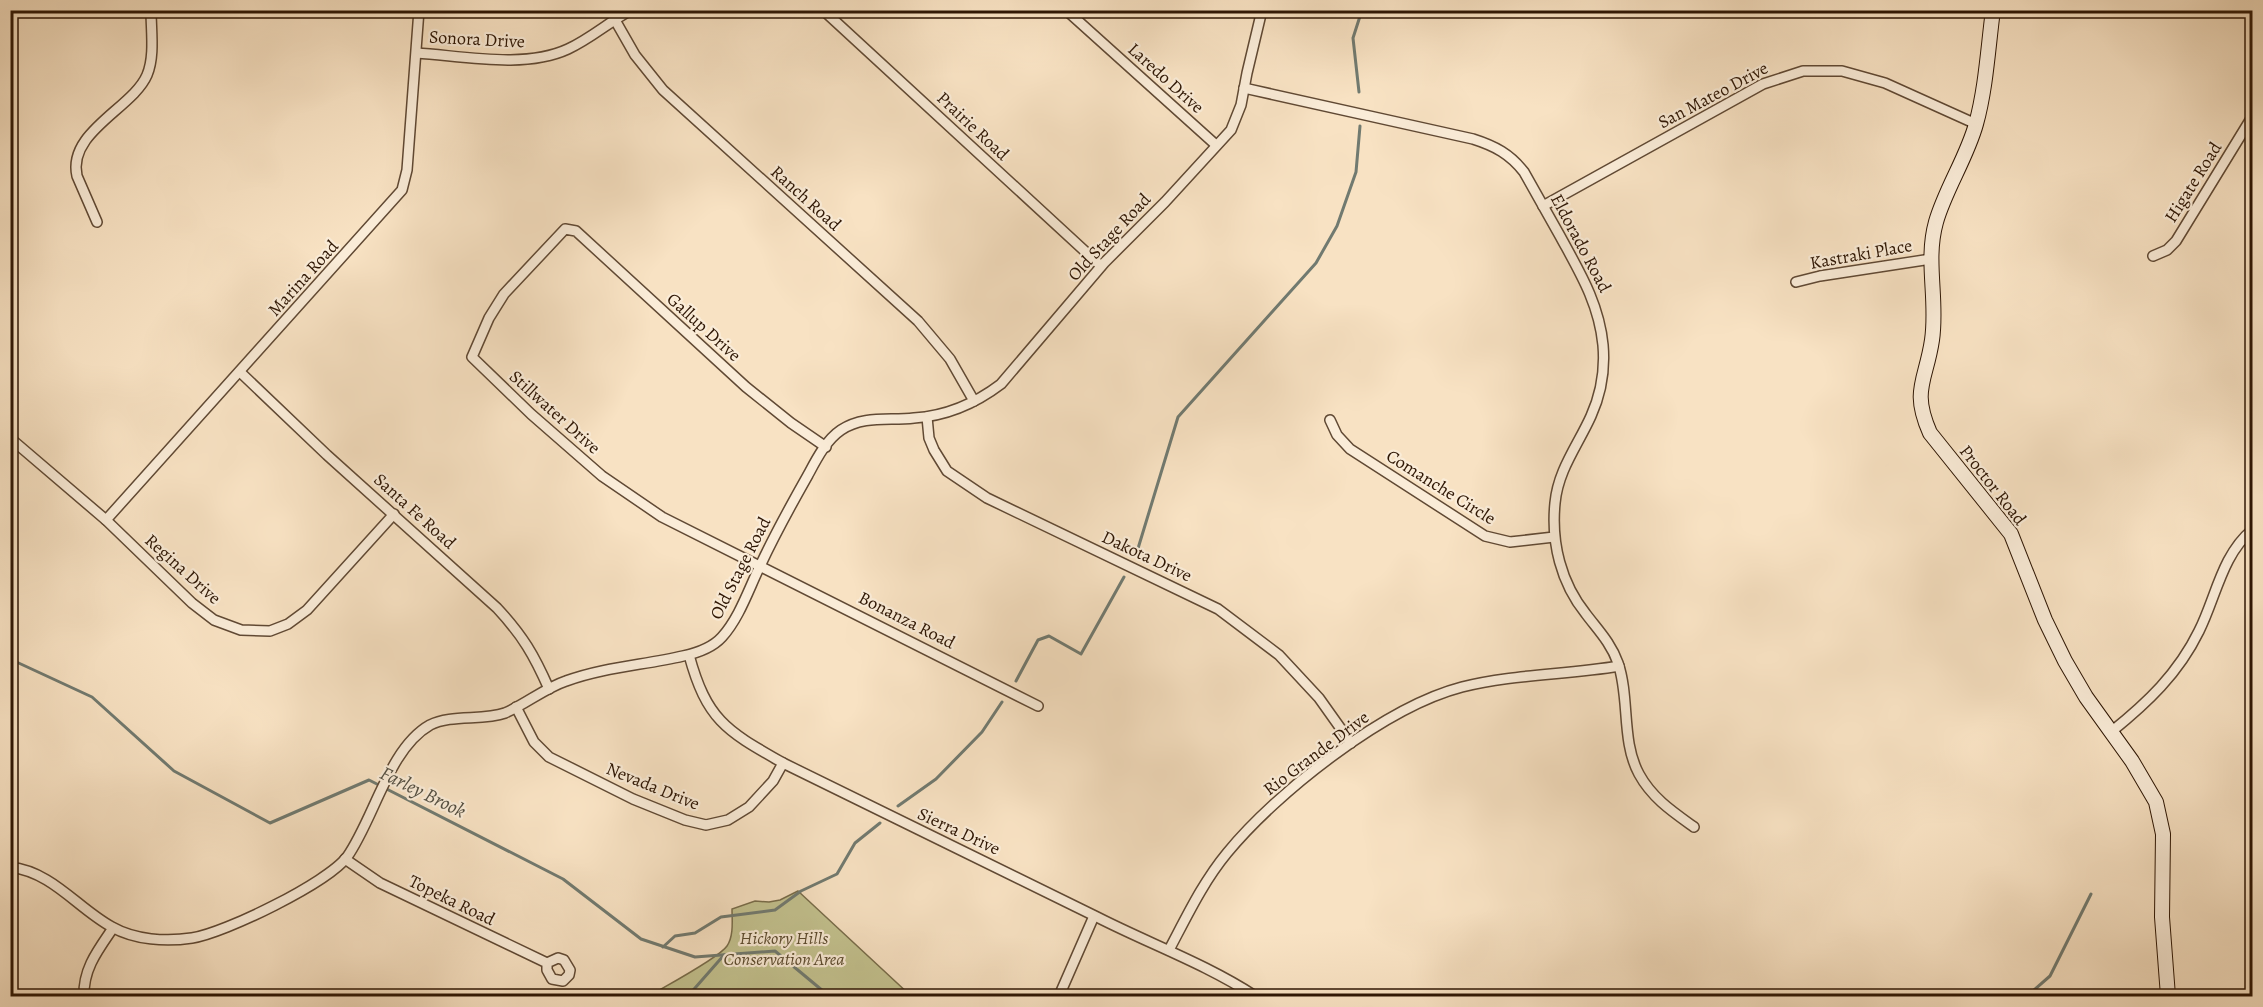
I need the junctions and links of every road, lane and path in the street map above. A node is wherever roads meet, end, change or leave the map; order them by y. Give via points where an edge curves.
1 (151, 10) edge
2 (419, 10) edge
3 (631, 10) edge
4 (746, 10) edge
5 (790, 10) edge
6 (823, 10) edge
7 (1066, 10) edge
8 (1262, 10) edge
9 (1993, 10) edge
10 (615, 20) junction
11 (417, 52) junction
12 (1244, 88) junction
13 (2253, 117) edge
14 (1976, 124) junction
15 (1216, 145) junction
16 (1543, 206) junction
17 (97, 222) dead end
18 (565, 229) joint
19 (2152, 256) dead end
20 (1931, 259) junction
21 (1101, 266) junction
22 (1796, 282) dead end
23 (240, 372) junction
24 (974, 401) junction
25 (927, 417) junction
26 (1330, 420) dead end
27 (10, 438) edge
28 (826, 447) junction
29 (394, 514) junction
30 (106, 520) junction
31 (2253, 530) edge
32 (1554, 537) junction
33 (760, 566) junction
34 (689, 655) junction
35 (1619, 666) junction
36 (549, 689) junction
37 (1038, 706) dead end
38 (516, 707) junction
39 (2111, 732) junction
40 (1351, 743) junction
41 (783, 763) junction
42 (1694, 827) dead end
43 (345, 859) junction
44 (10, 867) edge
45 (1094, 916) junction
46 (113, 928) junction
47 (1169, 950) junction
48 (547, 963) dead end
49 (84, 996) edge
50 (1059, 996) edge
51 (1255, 996) edge
52 (2168, 996) edge

1 - 17 street via 151,55 146,77 92,132 77,155 77,176
2 - 11 street, Marina Road
3 - 10 street, Sonora Drive
4 - 5 street
6 - 21 street, Prairie Road
7 - 15 street, Laredo Drive
8 - 12 street, Old Stage Road
9 - 14 main road, Proctor Road
10 - 11 street, Sonora Drive via 571,48 540,58
10 - 24 street, Ranch Road via 635,55 663,90 918,321 950,359
11 - 23 street, Marina Road via 402,190
12 - 15 street, Old Stage Road via 1231,130
12 - 16 street, Eldorado Road via 1492,145 1519,166
13 - 19 street, Higate Road via 2176,241
14 - 16 street, San Mateo Drive via 1885,83 1842,71 1803,71 1763,84
14 - 20 main road, Proctor Road via 1936,220
15 - 21 street, Old Stage Road
16 - 32 street, Eldorado Road via 1594,301 1603,348 1602,380 1595,406 1560,479
18 - 28 street, Gallup Drive via 576,231 746,387
18 - 33 street, Stillwater Drive via 504,294 472,357 602,476 662,517
20 - 22 street, Kastraki Place
20 - 39 main road, Proctor Road via 1934,316 1932,342 1920,385 1923,417 1930,433 2011,534 2065,661
21 - 24 street, Old Stage Road via 1001,384
23 - 29 street, Santa Fe Road
23 - 30 street, Marina Road
24 - 25 street, Old Stage Road
25 - 28 street, Old Stage Road via 856,422 838,432
25 - 40 street, Dakota Drive via 929,438 947,471 987,498 1218,609 1293,669
26 - 32 street, Comanche Circle via 1350,449 1473,530 1510,542
27 - 30 street, Regina Drive
28 - 33 street, Old Stage Road
29 - 30 street, Regina Drive via 307,610 270,632 241,630 214,620
29 - 36 street, Santa Fe Road via 514,626 531,650
31 - 39 street via 2240,540 2229,558 2198,634 2163,687
32 - 35 street, Eldorado Road via 1572,593 1606,638
33 - 34 street, Old Stage Road via 735,619 720,639
33 - 37 street, Bonanza Road
34 - 36 street, Old Stage Road via 617,668
34 - 41 street, Sierra Drive via 695,679 713,714 726,728
35 - 40 street, Rio Grande Drive via 1461,687 1420,703
35 - 42 street, Eldorado Road via 1631,752 1638,773 1653,795
36 - 38 street, Old Stage Road
38 - 41 street, Nevada Drive via 534,742 549,757 633,799 706,825 728,820 749,807
38 - 43 street, Old Stage Road via 502,714 432,724 415,737 396,760
39 - 52 main road, Proctor Road via 2143,777 2160,817
40 - 47 street, Rio Grande Drive via 1277,801 1232,846 1199,892
41 - 45 street, Sierra Drive
43 - 46 street, Old Stage Road via 287,899 241,922 195,938 165,940
43 - 48 street, Topeka Road via 380,883
44 - 46 street, Old Stage Road via 43,877
45 - 47 street, Sierra Drive
45 - 50 street
46 - 49 street via 89,966
47 - 51 street, Sierra Drive

